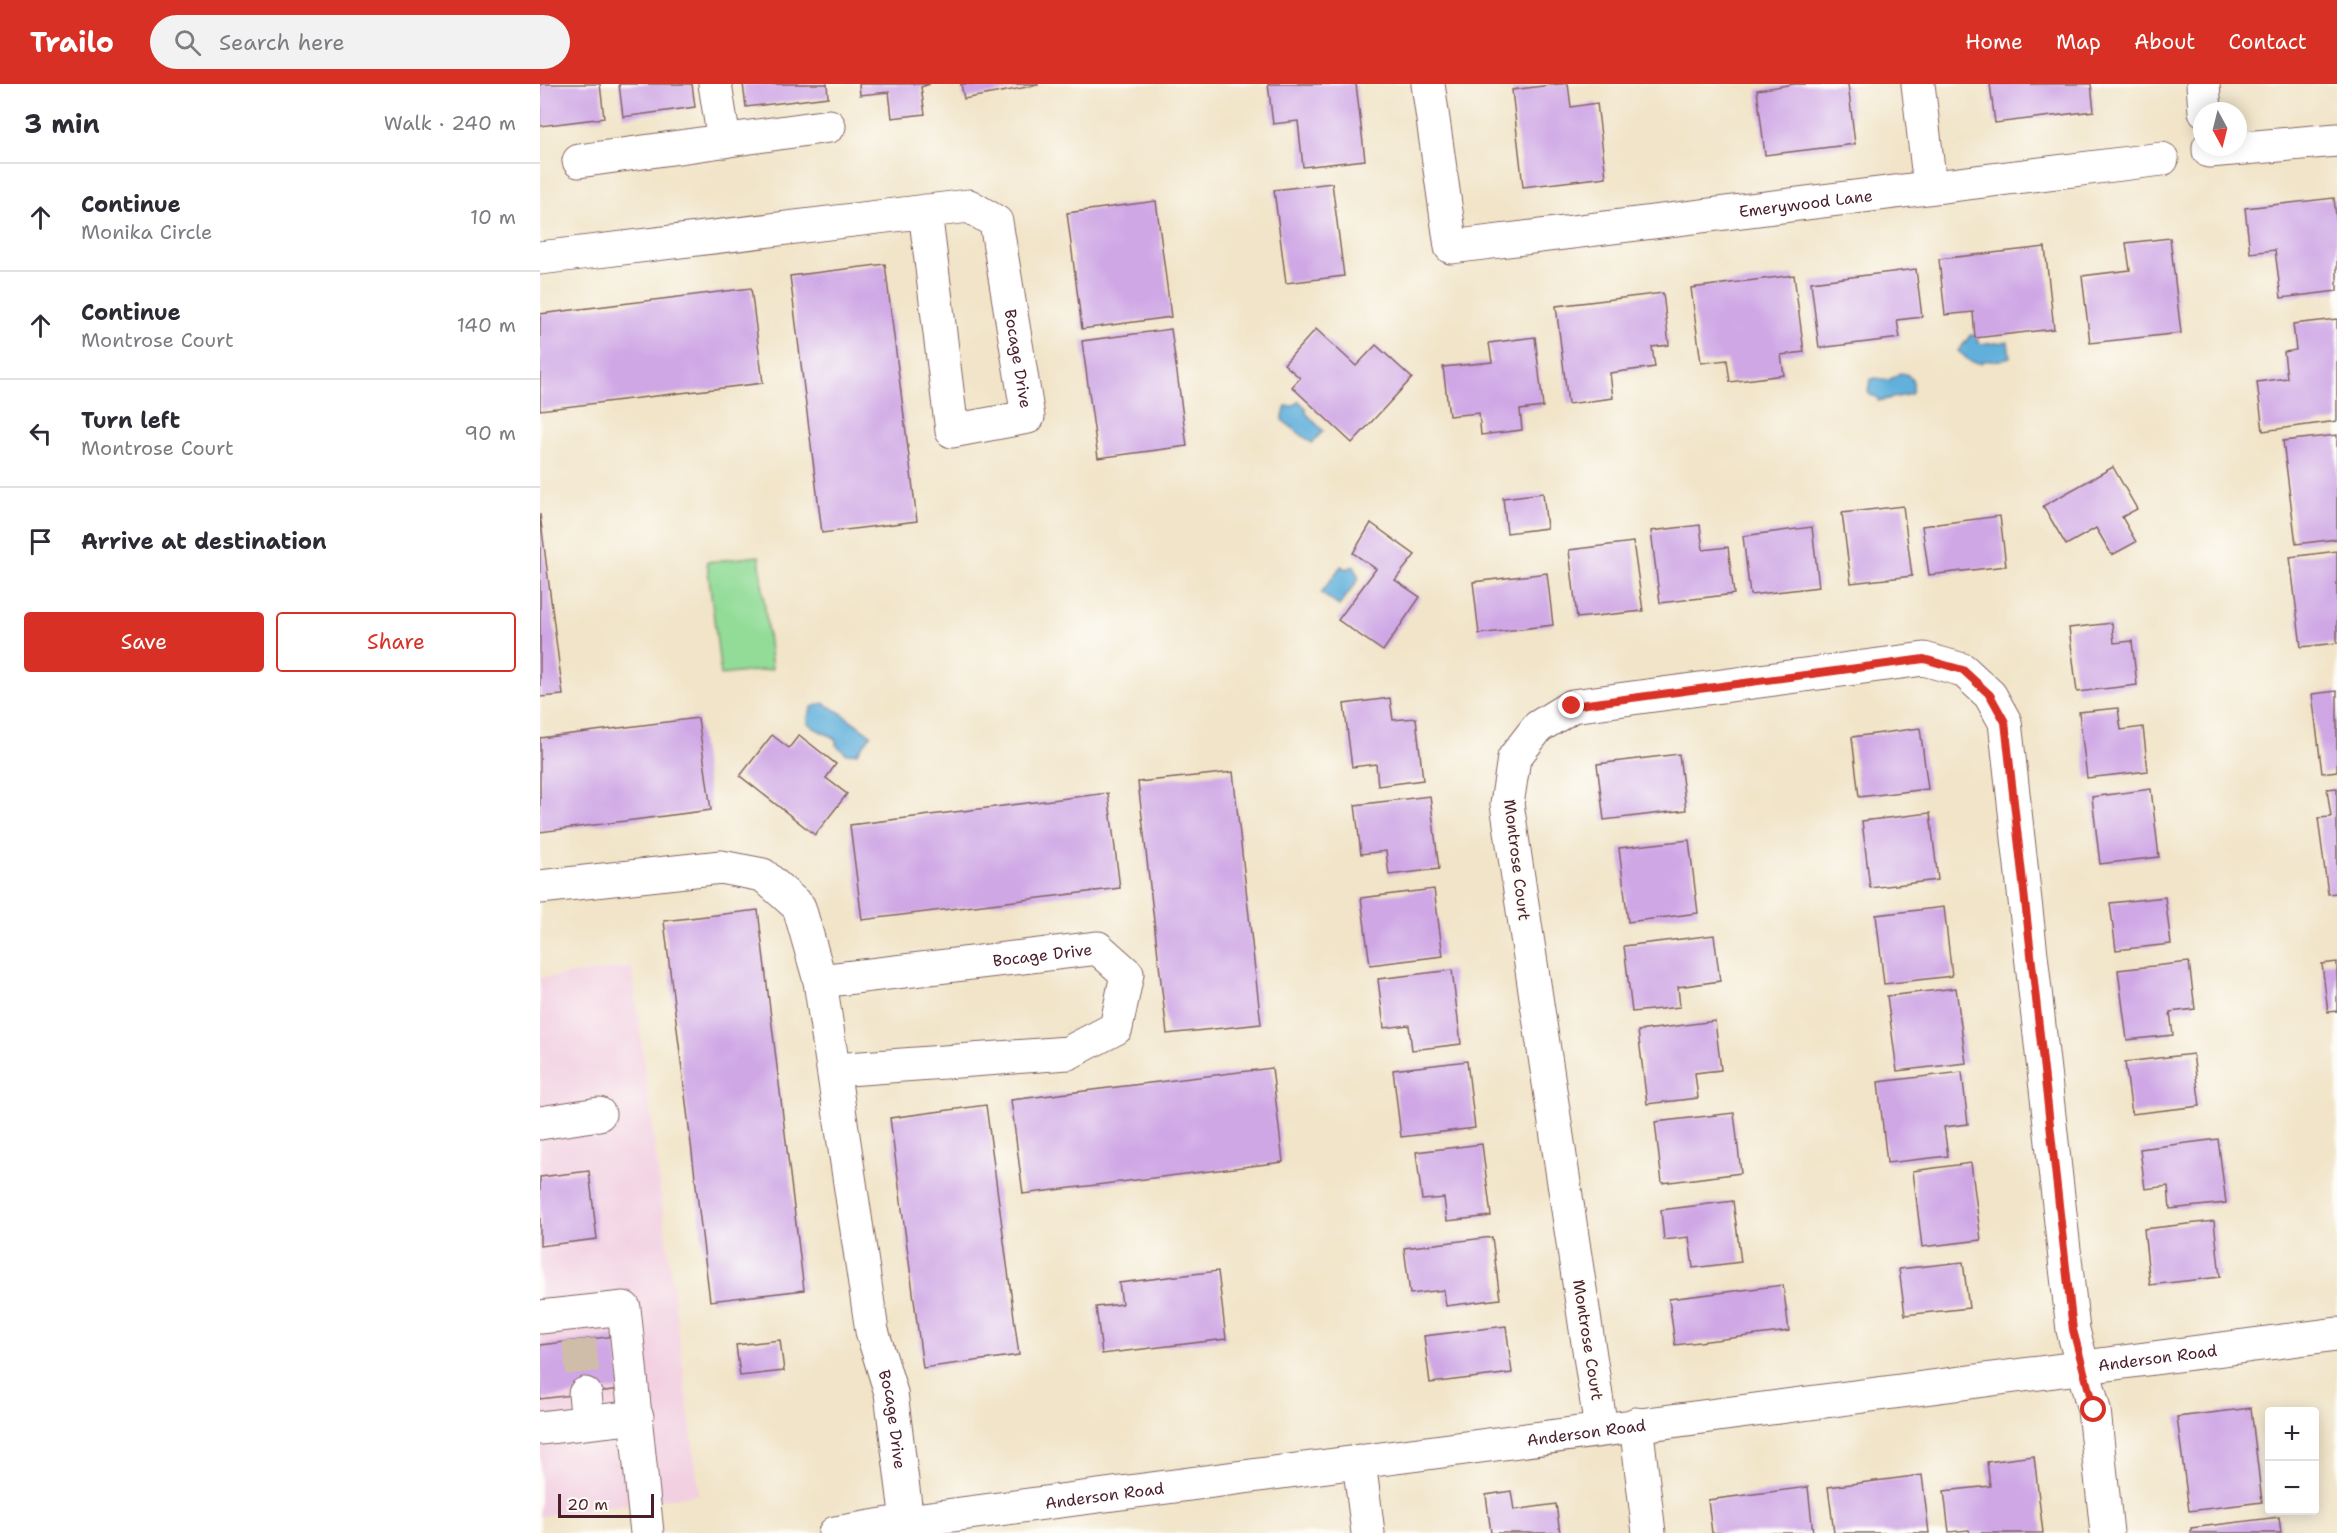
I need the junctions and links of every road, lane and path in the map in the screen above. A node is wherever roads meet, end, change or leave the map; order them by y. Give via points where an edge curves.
1 (715, 84) edge
2 (1428, 84) edge
3 (1918, 84) edge
4 (2203, 84) edge
5 (2204, 102) edge
6 (829, 126) dead end
7 (2337, 140) edge
8 (724, 141) junction
9 (2247, 146) edge
10 (2162, 159) dead end
11 (579, 161) dead end
12 (1930, 187) junction
13 (925, 211) junction
14 (540, 258) edge
15 (540, 887) edge
16 (820, 981) junction
17 (834, 1070) junction
18 (599, 1114) dead end
19 (540, 1123) edge
20 (540, 1317) edge
21 (2337, 1334) edge
22 (2082, 1367) junction
23 (637, 1417) junction
24 (1636, 1424) junction
25 (540, 1428) edge
26 (1601, 1429) junction
27 (1359, 1461) junction
28 (907, 1521) junction
29 (647, 1533) edge
30 (835, 1533) edge
31 (1368, 1533) edge
32 (1649, 1533) edge
33 (2107, 1533) edge

1 - 8 street
2 - 12 street, Emerywood Lane via 1451,248
3 - 12 street
4 - 5 street
6 - 8 street
7 - 9 street
8 - 11 street
10 - 12 street, Emerywood Lane
13 - 13 street, Bocage Drive via 969,206 996,222 1028,417 952,430
13 - 14 street, Bocage Drive
15 - 16 street, Bocage Drive via 721,867 763,874 799,906
16 - 17 street, Bocage Drive
16 - 17 street, Bocage Drive via 1098,948 1127,974 1116,1028 1068,1053
17 - 28 street, Bocage Drive via 872,1331 891,1393
18 - 19 street
20 - 23 street via 577,1327 624,1308
21 - 22 street, Anderson Road
22 - 24 street, Anderson Road
22 - 26 street, Montrose Court via 2073,1330 2005,722 1990,695 1963,670 1924,659 1912,660 1572,706 1538,727 1514,758 1507,804
22 - 33 street, Montrose Court via 2094,1410
23 - 25 street via 586,1408
23 - 29 street
24 - 26 street, Anderson Road
24 - 32 street
26 - 27 street, Anderson Road
27 - 28 street, Anderson Road
27 - 31 street
28 - 30 street, Anderson Road

